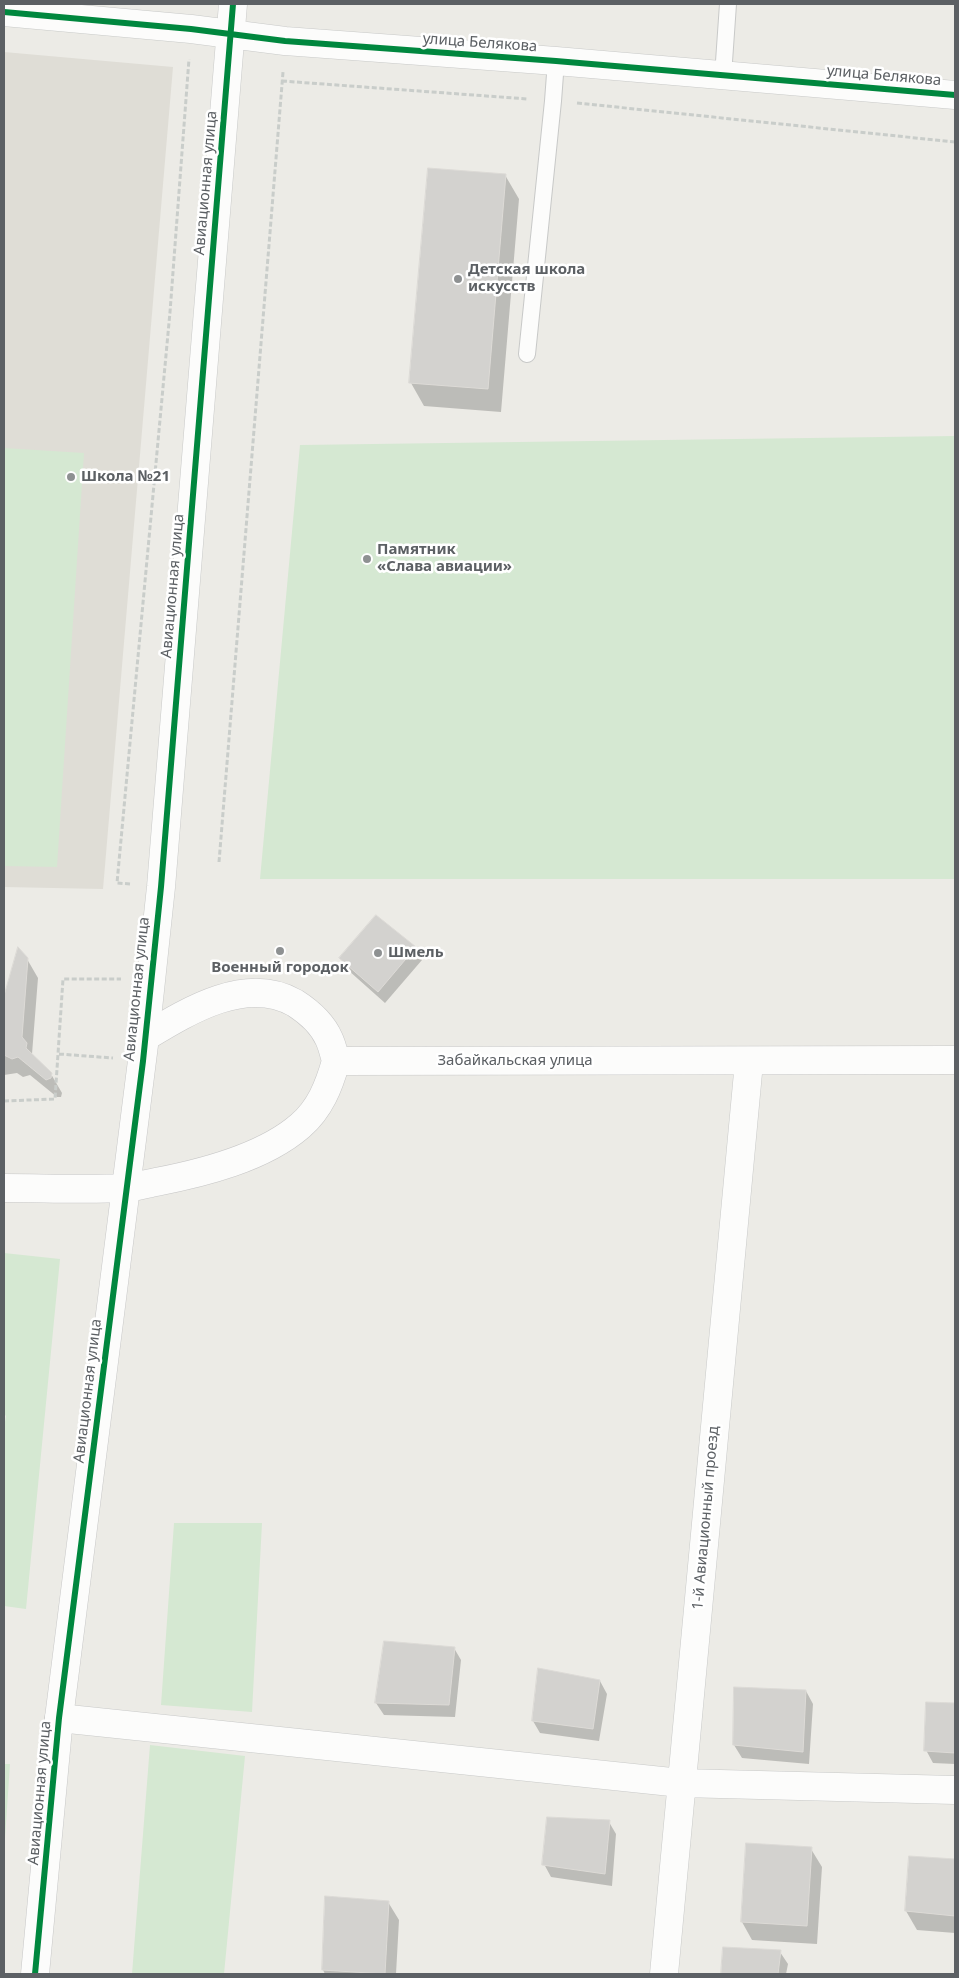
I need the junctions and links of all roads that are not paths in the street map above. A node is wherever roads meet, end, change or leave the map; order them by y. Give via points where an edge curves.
1 (233, 4) edge
2 (728, 4) edge
3 (4, 12) edge
4 (230, 33) junction
5 (556, 61) junction
6 (723, 76) junction
7 (955, 95) edge
8 (527, 354) dead end
9 (144, 1049) junction
10 (955, 1060) edge
11 (336, 1061) junction
12 (749, 1062) junction
13 (4, 1188) edge
14 (127, 1188) junction
15 (59, 1718) junction
16 (681, 1783) junction
17 (955, 1790) edge
18 (35, 1974) edge
19 (664, 1974) edge

1 - 4 street, Авиационная улица
2 - 6 lane
3 - 4 street, улица Белякова
4 - 5 street, улица Белякова via 285,42
4 - 9 street, Авиационная улица via 161,887
5 - 6 street, улица Белякова
5 - 8 lane
6 - 7 street, улица Белякова
9 - 11 street, Авиационная улица via 172,1020 234,995 263,992 304,1008 329,1039
9 - 14 street, Авиационная улица
10 - 12 street, Забайкальская улица
11 - 12 street, Забайкальская улица
11 - 14 street via 330,1085 319,1105 301,1125 278,1142 239,1159 184,1176
12 - 16 street, 1-й Авиационный проезд
13 - 14 street
14 - 15 street, Авиационная улица
15 - 16 street
15 - 18 street, Авиационная улица
16 - 17 street
16 - 19 street, 1-й Авиационный проезд

